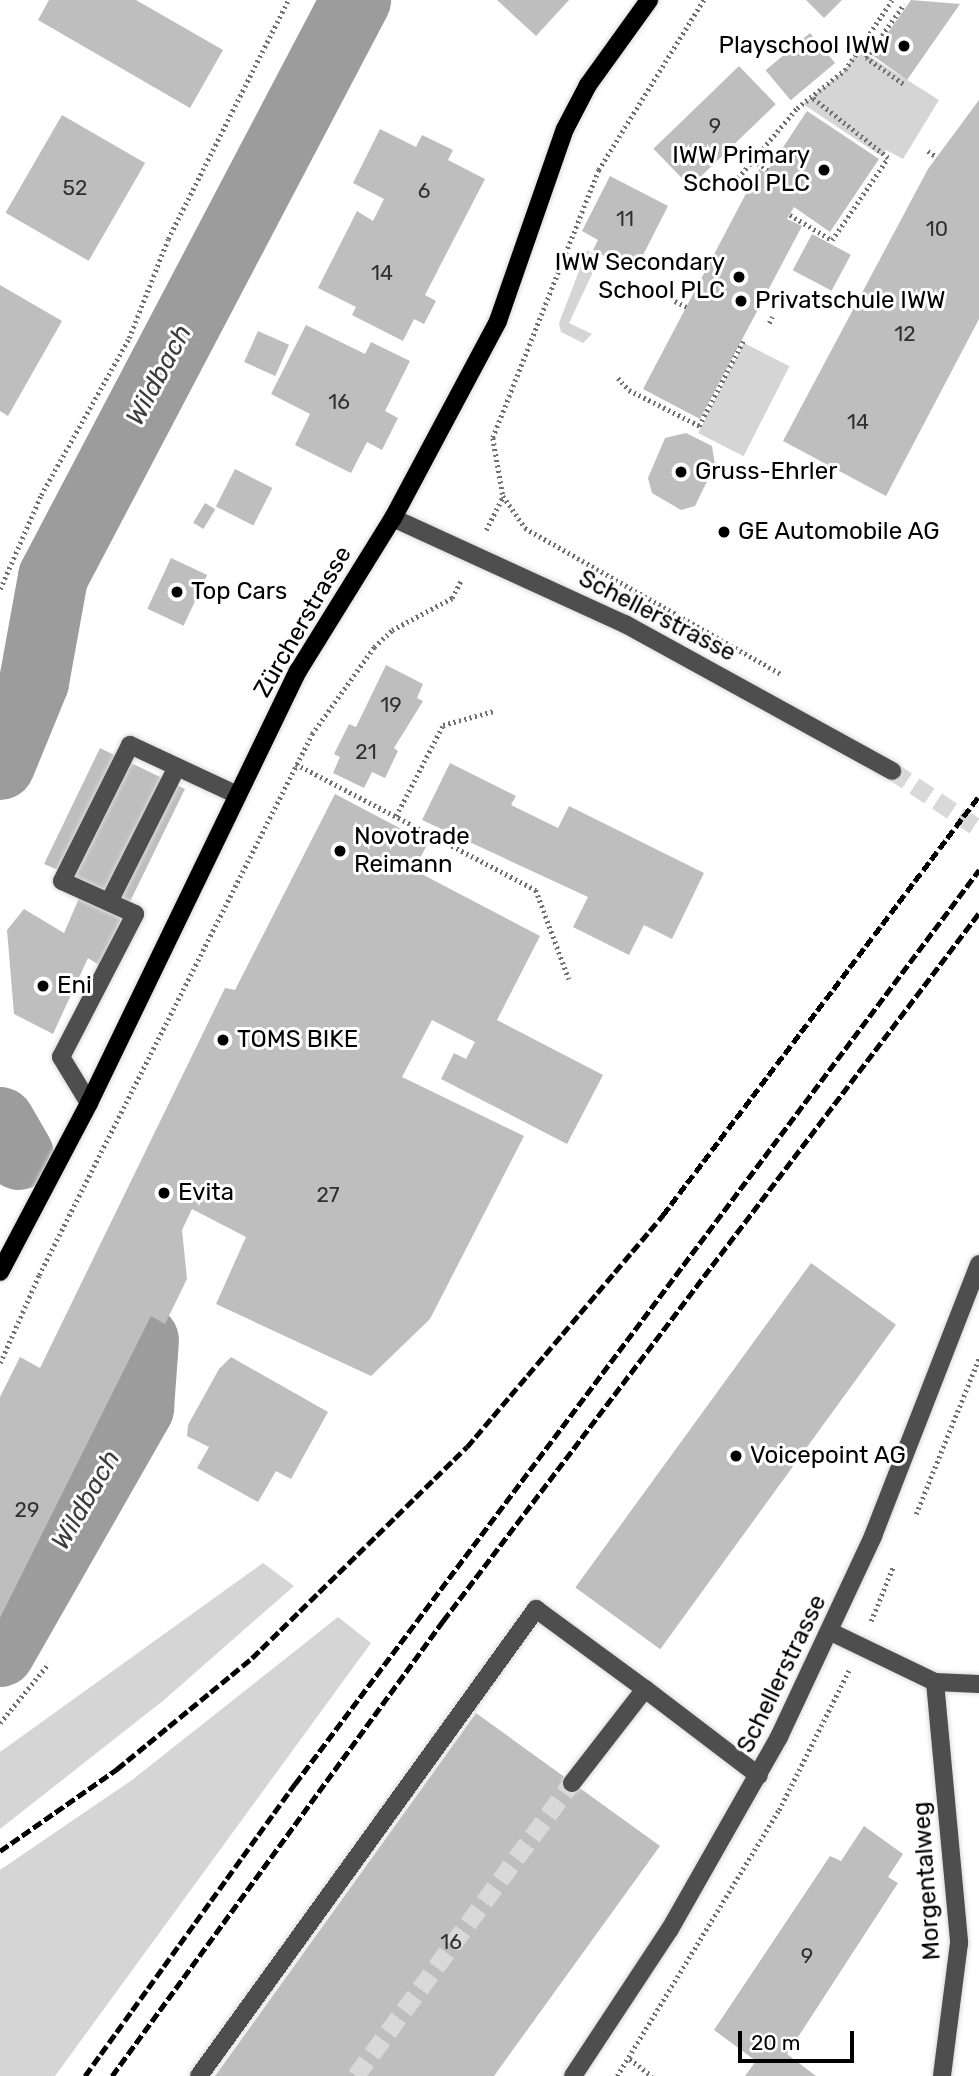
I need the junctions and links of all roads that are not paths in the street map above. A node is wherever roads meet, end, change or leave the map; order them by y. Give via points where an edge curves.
1 (649, 0) edge
2 (393, 518) junction
3 (177, 767) junction
4 (892, 771) tunnel mouth
5 (237, 795) junction
6 (108, 902) junction
7 (89, 1103) junction
8 (979, 1264) edge
9 (0, 1272) edge
10 (831, 1632) junction
11 (935, 1682) junction
12 (979, 1684) edge
13 (645, 1689) junction
14 (759, 1776) junction
15 (572, 1783) tunnel mouth
16 (199, 2076) edge
17 (573, 2076) edge
18 (943, 2076) edge

1 - 2 main road, Zürcherstrasse via 588,85 565,129 498,321
2 - 4 street, Schellerstrasse via 625,624
2 - 5 main road, Zürcherstrasse via 298,671
3 - 5 street
3 - 6 street
3 - 6 street via 130,745 62,881
5 - 7 main road, Zürcherstrasse
6 - 7 street via 135,914 61,1056
7 - 9 main road, Zürcherstrasse
8 - 10 street, Schellerstrasse
10 - 11 street
10 - 14 street, Schellerstrasse
11 - 12 street
11 - 18 street, Morgentalweg via 959,1942
13 - 14 street
13 - 15 street
13 - 16 street via 536,1609
14 - 17 street, Schellerstrasse via 670,1928

